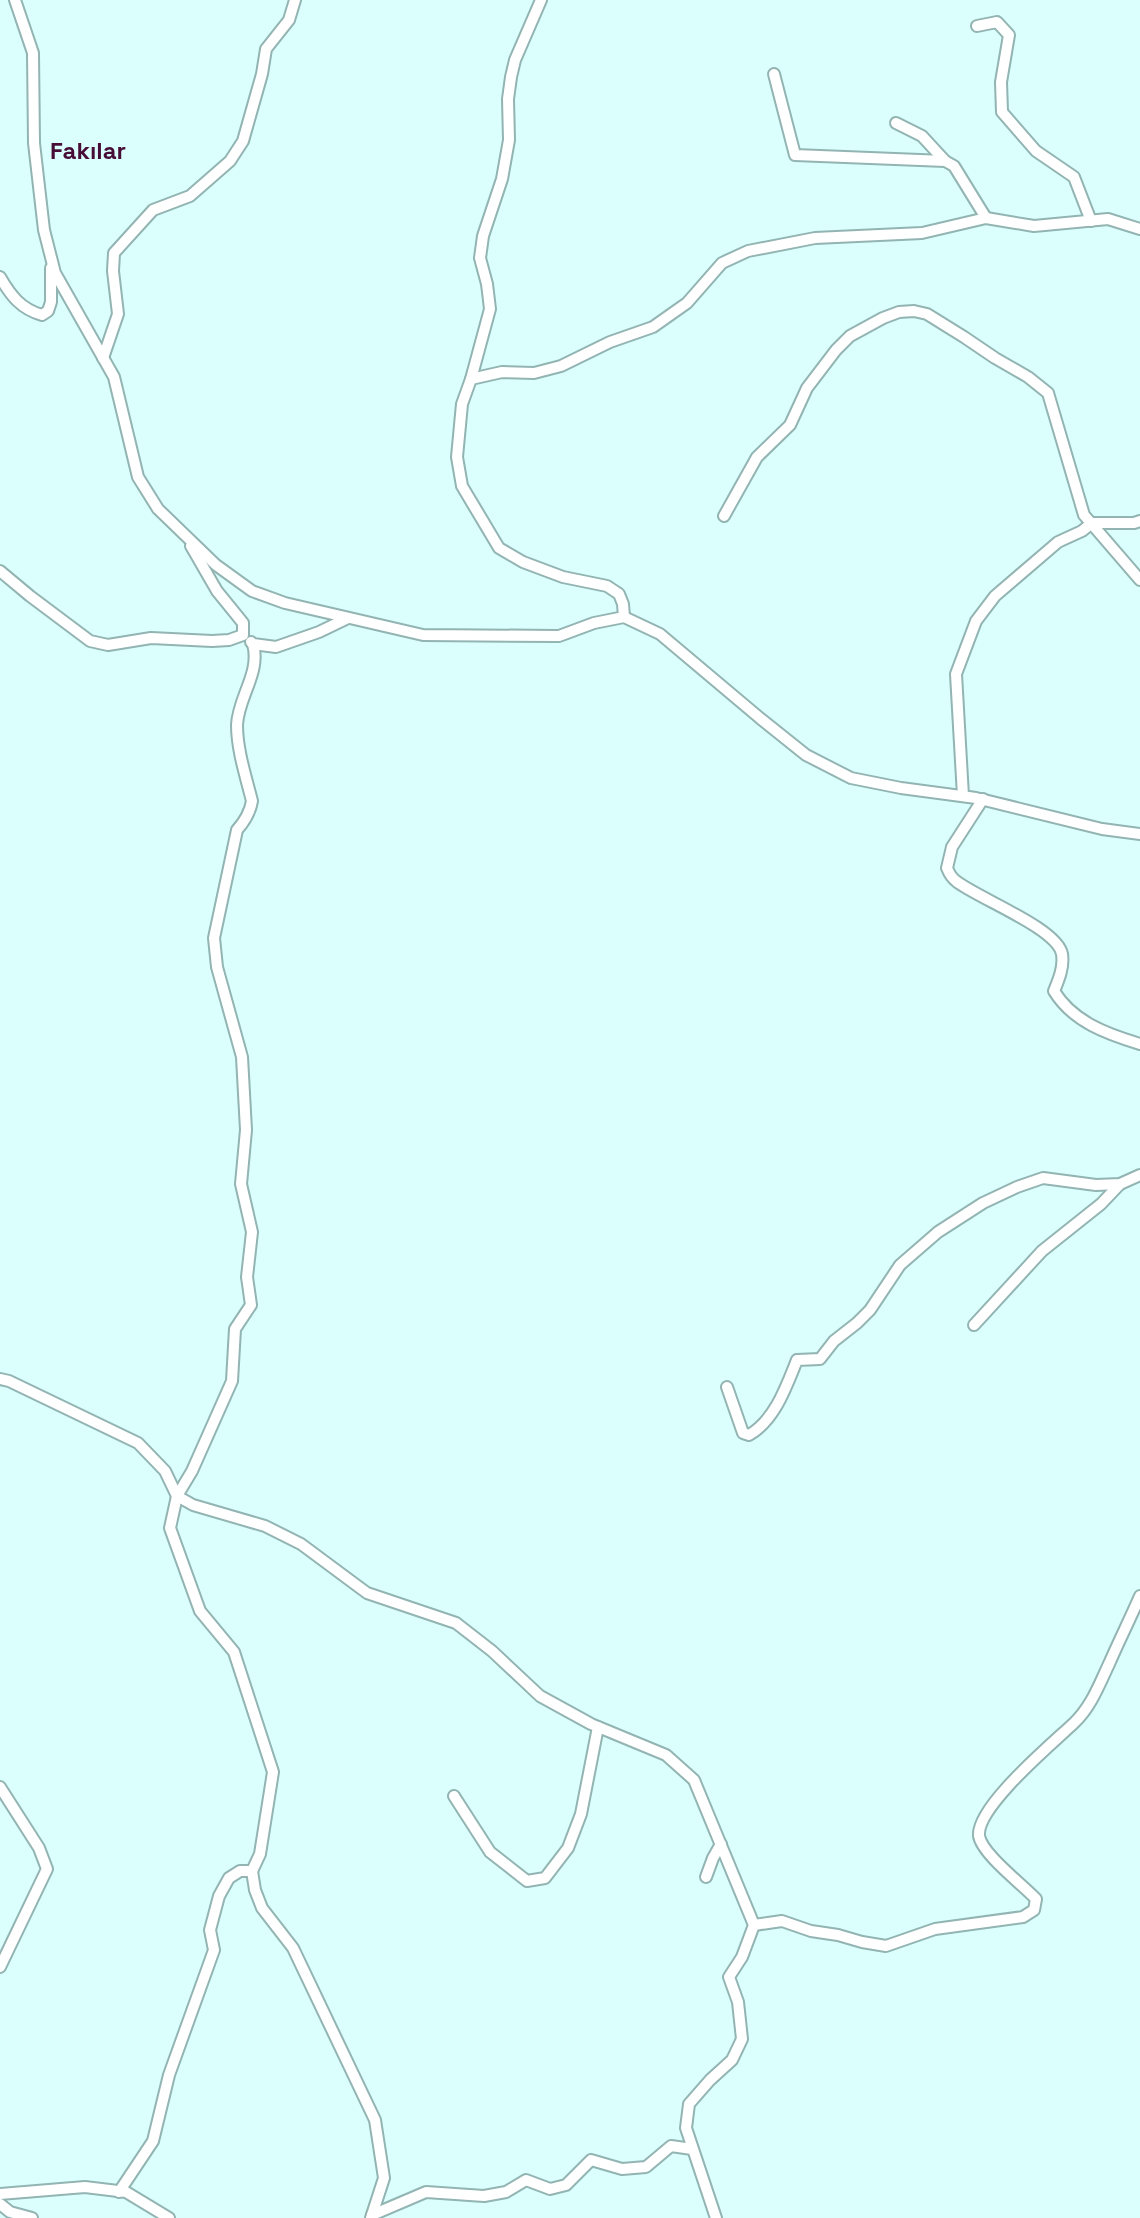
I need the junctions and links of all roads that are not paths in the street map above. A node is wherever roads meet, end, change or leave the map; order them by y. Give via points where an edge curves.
1 (15, 0) edge
2 (295, 0) edge
3 (541, 0) edge
4 (977, 26) dead end
5 (774, 74) dead end
6 (896, 123) dead end
7 (945, 161) junction
8 (986, 218) junction
9 (1091, 220) junction
10 (1140, 229) edge
11 (52, 260) junction
12 (0, 277) edge
13 (103, 358) junction
14 (471, 379) junction
15 (724, 516) dead end
16 (1140, 521) edge
17 (1092, 523) junction
18 (184, 534) junction
19 (0, 571) edge
20 (1140, 580) edge
21 (624, 617) junction
22 (348, 618) junction
23 (243, 635) junction
24 (253, 644) junction
25 (963, 796) junction
26 (983, 799) junction
27 (1140, 834) edge
28 (1140, 1044) edge
29 (1140, 1175) edge
30 (1120, 1184) junction
31 (974, 1325) dead end
32 (0, 1379) edge
33 (727, 1387) dead end
34 (177, 1496) junction
35 (1140, 1596) edge
36 (598, 1727) junction
37 (0, 1787) edge
38 (454, 1796) dead end
39 (721, 1844) junction
40 (252, 1871) junction
41 (706, 1877) dead end
42 (754, 1925) junction
43 (0, 1967) edge
44 (692, 2149) junction
45 (119, 2192) junction
46 (0, 2194) edge
47 (0, 2204) edge
48 (372, 2216) edge
49 (32, 2218) edge
50 (169, 2218) edge
51 (716, 2218) edge

1 - 11 street via 33,52 34,143
2 - 13 street via 289,20 266,49 243,141 230,161 190,196 153,210 114,253 118,314
3 - 14 street via 511,77 509,140 480,258 490,309
4 - 9 street via 997,22 1009,35 1001,82 1002,112 1036,151 1074,177
5 - 7 street via 795,155
6 - 7 street via 922,136
7 - 8 street via 954,166
8 - 9 street via 1034,226
8 - 14 street via 922,233 816,238 748,251 722,263 687,303 653,327 552,368
9 - 10 street via 1108,219
11 - 12 street via 51,302 42,315 13,299
11 - 13 street
13 - 18 street via 114,377 138,477 158,509
14 - 21 street via 461,404 457,457 462,486 499,548 563,577 607,586 619,594
15 - 17 street via 757,457 790,425 807,388 836,350 850,336 883,318 914,311 927,314 1048,393 1084,515
16 - 17 street
17 - 20 street
17 - 25 street via 1058,542 995,596 976,621 956,674
18 - 22 street via 252,591
18 - 23 street via 217,591 243,623
19 - 23 street via 90,641 108,645 151,638 212,641
21 - 22 street via 559,636 423,635
21 - 25 street via 660,634 806,755 851,778
22 - 24 street via 276,647
23 - 24 street
24 - 34 street via 253,676 237,722 252,801 246,821 237,830 214,938 217,967 242,1057 246,1130 241,1184 252,1232 247,1277 251,1306 235,1329 232,1381
25 - 26 street
26 - 27 street via 1102,830
26 - 28 street via 952,847 947,868 955,881 1054,940 1062,952 1062,971 1054,991 1061,1002 1093,1028
29 - 30 street
30 - 31 street via 1042,1251
30 - 33 street via 1043,1178 983,1203 939,1232 900,1265 870,1310 820,1359 797,1360 772,1413 749,1435 743,1433
32 - 34 street via 138,1443 166,1471
34 - 36 street via 192,1505 265,1526 301,1544 367,1593 456,1623 540,1696
34 - 40 street via 170,1528 200,1611 234,1652 273,1772 261,1854
35 - 42 street via 1087,1711 1030,1763 984,1818 979,1834 982,1845 1036,1899 1034,1910 1023,1917 935,1929 886,1946 782,1922
36 - 38 street via 581,1814 568,1848 545,1878 527,1881 490,1852
36 - 39 street via 666,1755 694,1780
37 - 43 street via 47,1869
39 - 41 street
39 - 42 street
40 - 45 street via 229,1878 219,1896 210,1930 215,1950 169,2075 153,2141
40 - 48 street via 262,1908 293,1948 375,2120 384,2178
42 - 44 street via 729,1977 738,2002 742,2039 732,2060 689,2104 686,2128
44 - 48 street via 671,2146 646,2167 622,2169 591,2160 566,2185 550,2189 526,2180 506,2192 484,2196 426,2192
44 - 51 street
45 - 46 street via 85,2187
45 - 50 street
47 - 49 street

